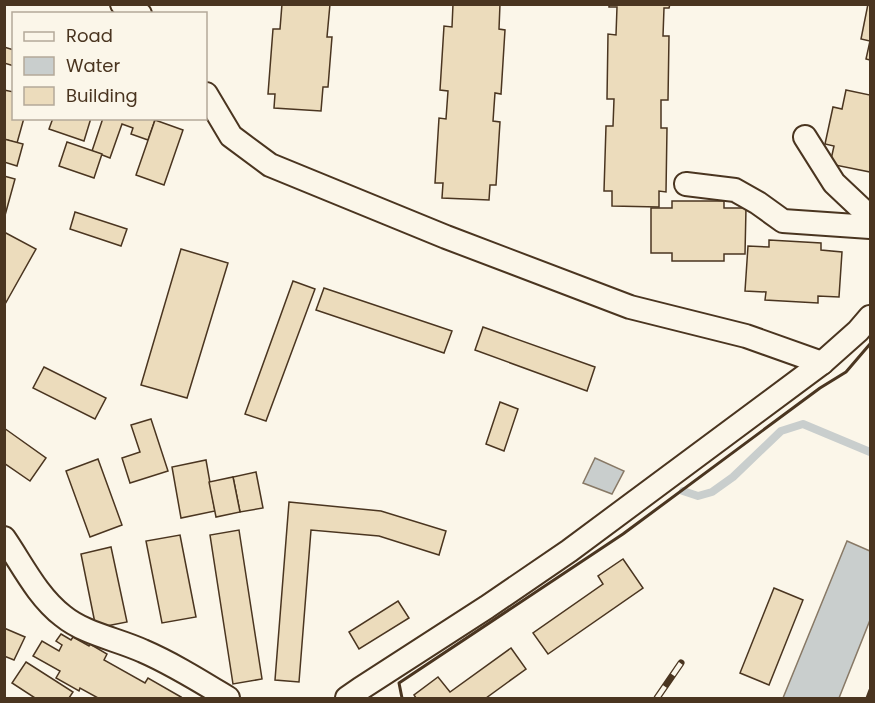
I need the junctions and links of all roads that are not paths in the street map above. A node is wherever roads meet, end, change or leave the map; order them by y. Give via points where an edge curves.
1 (122, 4) edge
2 (136, 12) edge
3 (207, 96) edge
4 (805, 137) dead end
5 (686, 184) dead end
6 (870, 217) edge
7 (870, 227) edge
8 (870, 317) edge
9 (822, 363) junction
10 (4, 538) edge
11 (228, 699) edge
12 (347, 699) edge

1 - 2 street
3 - 9 street via 231,136 270,165 630,307 746,336
4 - 6 street via 834,183
5 - 7 street via 735,190 783,221
8 - 9 street
9 - 12 street via 569,551
10 - 11 street via 41,594 62,616 182,670

